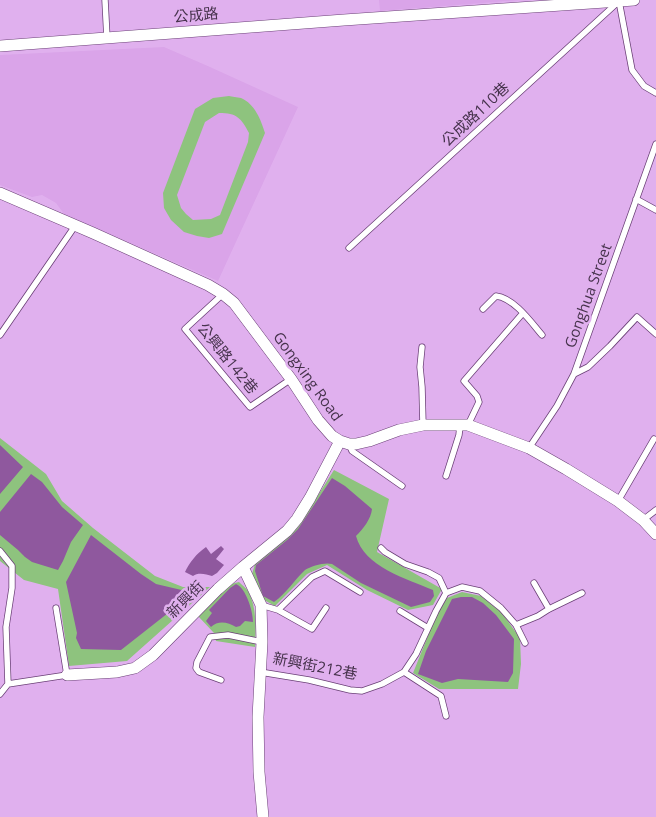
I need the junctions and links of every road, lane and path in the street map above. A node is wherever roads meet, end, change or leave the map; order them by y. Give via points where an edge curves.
1 (105, 0) edge
2 (634, 0) edge
3 (619, 1) edge
4 (107, 38) junction
5 (0, 46) edge
6 (656, 93) edge
7 (656, 144) edge
8 (0, 193) edge
9 (636, 199) junction
10 (656, 210) edge
11 (75, 226) junction
12 (350, 248) dead end
13 (223, 294) junction
14 (483, 309) dead end
15 (523, 313) junction
16 (656, 334) edge
17 (0, 335) edge
18 (542, 335) dead end
19 (422, 346) dead end
20 (574, 374) junction
21 (291, 379) junction
22 (424, 425) junction
23 (464, 425) junction
24 (654, 439) dead end
25 (345, 443) junction
26 (529, 448) junction
27 (446, 476) dead end
28 (402, 486) dead end
29 (618, 501) junction
30 (656, 510) edge
31 (643, 520) junction
32 (656, 534) edge
33 (381, 548) dead end
34 (0, 551) edge
35 (243, 567) junction
36 (534, 583) dead end
37 (360, 592) dead end
38 (446, 593) junction
39 (582, 593) dead end
40 (261, 605) junction
41 (56, 608) dead end
42 (326, 608) dead end
43 (549, 609) junction
44 (278, 610) junction
45 (400, 611) dead end
46 (516, 625) junction
47 (428, 628) junction
48 (262, 642) junction
49 (524, 643) dead end
50 (260, 672) junction
51 (404, 672) junction
52 (67, 675) junction
53 (221, 680) dead end
54 (8, 684) junction
55 (0, 694) edge
56 (446, 716) dead end
57 (263, 817) edge

1 - 4 lane
2 - 3 street, 公成路
3 - 4 street, 公成路
3 - 6 lane via 632,70 644,86
3 - 12 lane, 公成路110巷
4 - 5 street, 公成路
7 - 9 lane, Gonghua Street
8 - 11 street, Gongxing Road
9 - 10 lane
9 - 20 lane, Gonghua Street
11 - 13 street, Gongxing Road
11 - 17 lane
13 - 21 street, Gongxing Road via 234,303
13 - 21 lane, 公興路142巷 via 185,329 250,407
14 - 15 lane via 496,296 506,299
15 - 18 lane
15 - 23 lane via 464,381 479,402
16 - 20 lane via 637,317 588,367
19 - 22 lane via 420,368
20 - 26 lane, Gonghua Street via 558,406
21 - 25 street, Gongxing Road via 318,420 332,436
22 - 23 street
22 - 25 street via 356,444
23 - 26 street
23 - 27 lane
24 - 29 lane
25 - 28 lane
25 - 35 street, 新興街 via 297,519
26 - 29 street
29 - 31 street
30 - 31 lane
31 - 32 street
33 - 38 lane via 405,564 439,578
34 - 54 lane via 12,566 6,627
35 - 40 street, 新興街212巷
35 - 52 street, 新興街 via 153,655 135,668
36 - 43 lane
37 - 44 lane via 325,571 312,577
38 - 46 lane via 462,587 480,591
38 - 47 lane, 新興街212巷
39 - 43 lane
40 - 44 lane
40 - 48 street, 新興街212巷
41 - 52 lane
42 - 44 lane via 312,630
43 - 46 lane
45 - 47 lane
46 - 49 lane
47 - 51 lane, 新興街212巷
48 - 50 street, 新興街212巷
48 - 53 lane via 228,635 210,637 196,668
50 - 51 lane, 新興街212巷 via 362,691
50 - 57 street, 新興街212巷 via 259,772
51 - 56 lane via 441,696
52 - 54 lane, 新興街
54 - 55 lane

